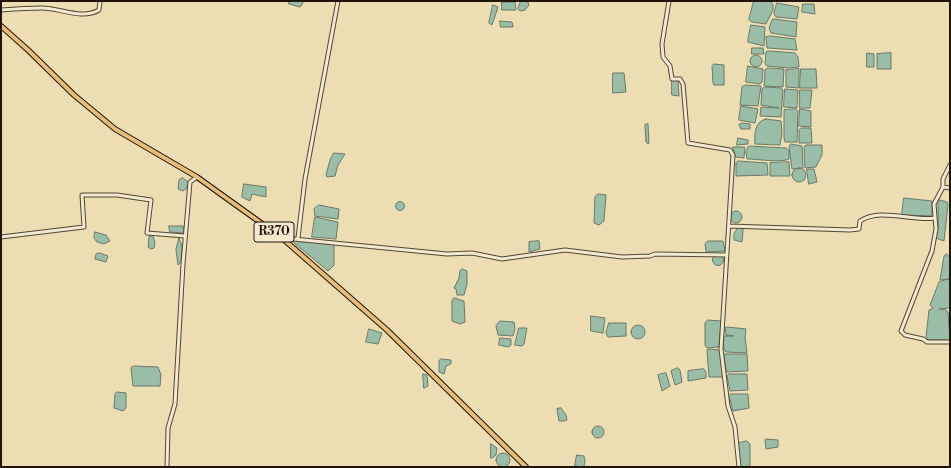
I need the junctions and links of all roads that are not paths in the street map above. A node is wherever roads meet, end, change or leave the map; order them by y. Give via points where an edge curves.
1 (100, 1) edge
2 (338, 1) edge
3 (669, 1) edge
4 (1, 10) edge
5 (1, 26) edge
6 (950, 165) edge
7 (197, 177) junction
8 (944, 187) junction
9 (950, 188) edge
10 (935, 218) junction
11 (729, 226) junction
12 (185, 236) junction
13 (1, 237) edge
14 (282, 238) junction
15 (298, 238) junction
16 (728, 255) junction
17 (950, 342) edge
18 (167, 467) edge
19 (526, 467) edge
20 (739, 467) edge

1 - 4 street via 99,10 93,14 43,8
2 - 15 street via 305,179
3 - 11 street via 662,44 663,57 670,66 672,78 680,79 683,84 688,143 730,150 734,155
5 - 7 main road, R370 via 74,95 115,129
6 - 8 street via 942,179
7 - 12 street via 190,182
7 - 14 main road, R370
8 - 9 street
8 - 10 street via 934,204
10 - 11 street via 871,216 860,221 859,229 850,230
10 - 17 street via 932,251 901,330 905,335 927,342
11 - 16 street
12 - 13 street via 147,233 151,200 117,195 82,195 84,227
12 - 18 street via 175,404 168,428
14 - 15 street
14 - 19 main road, R370 via 387,330
15 - 16 street via 447,254 472,253 502,259 565,250 622,257 655,254
16 - 20 street via 721,349 728,406 735,427

